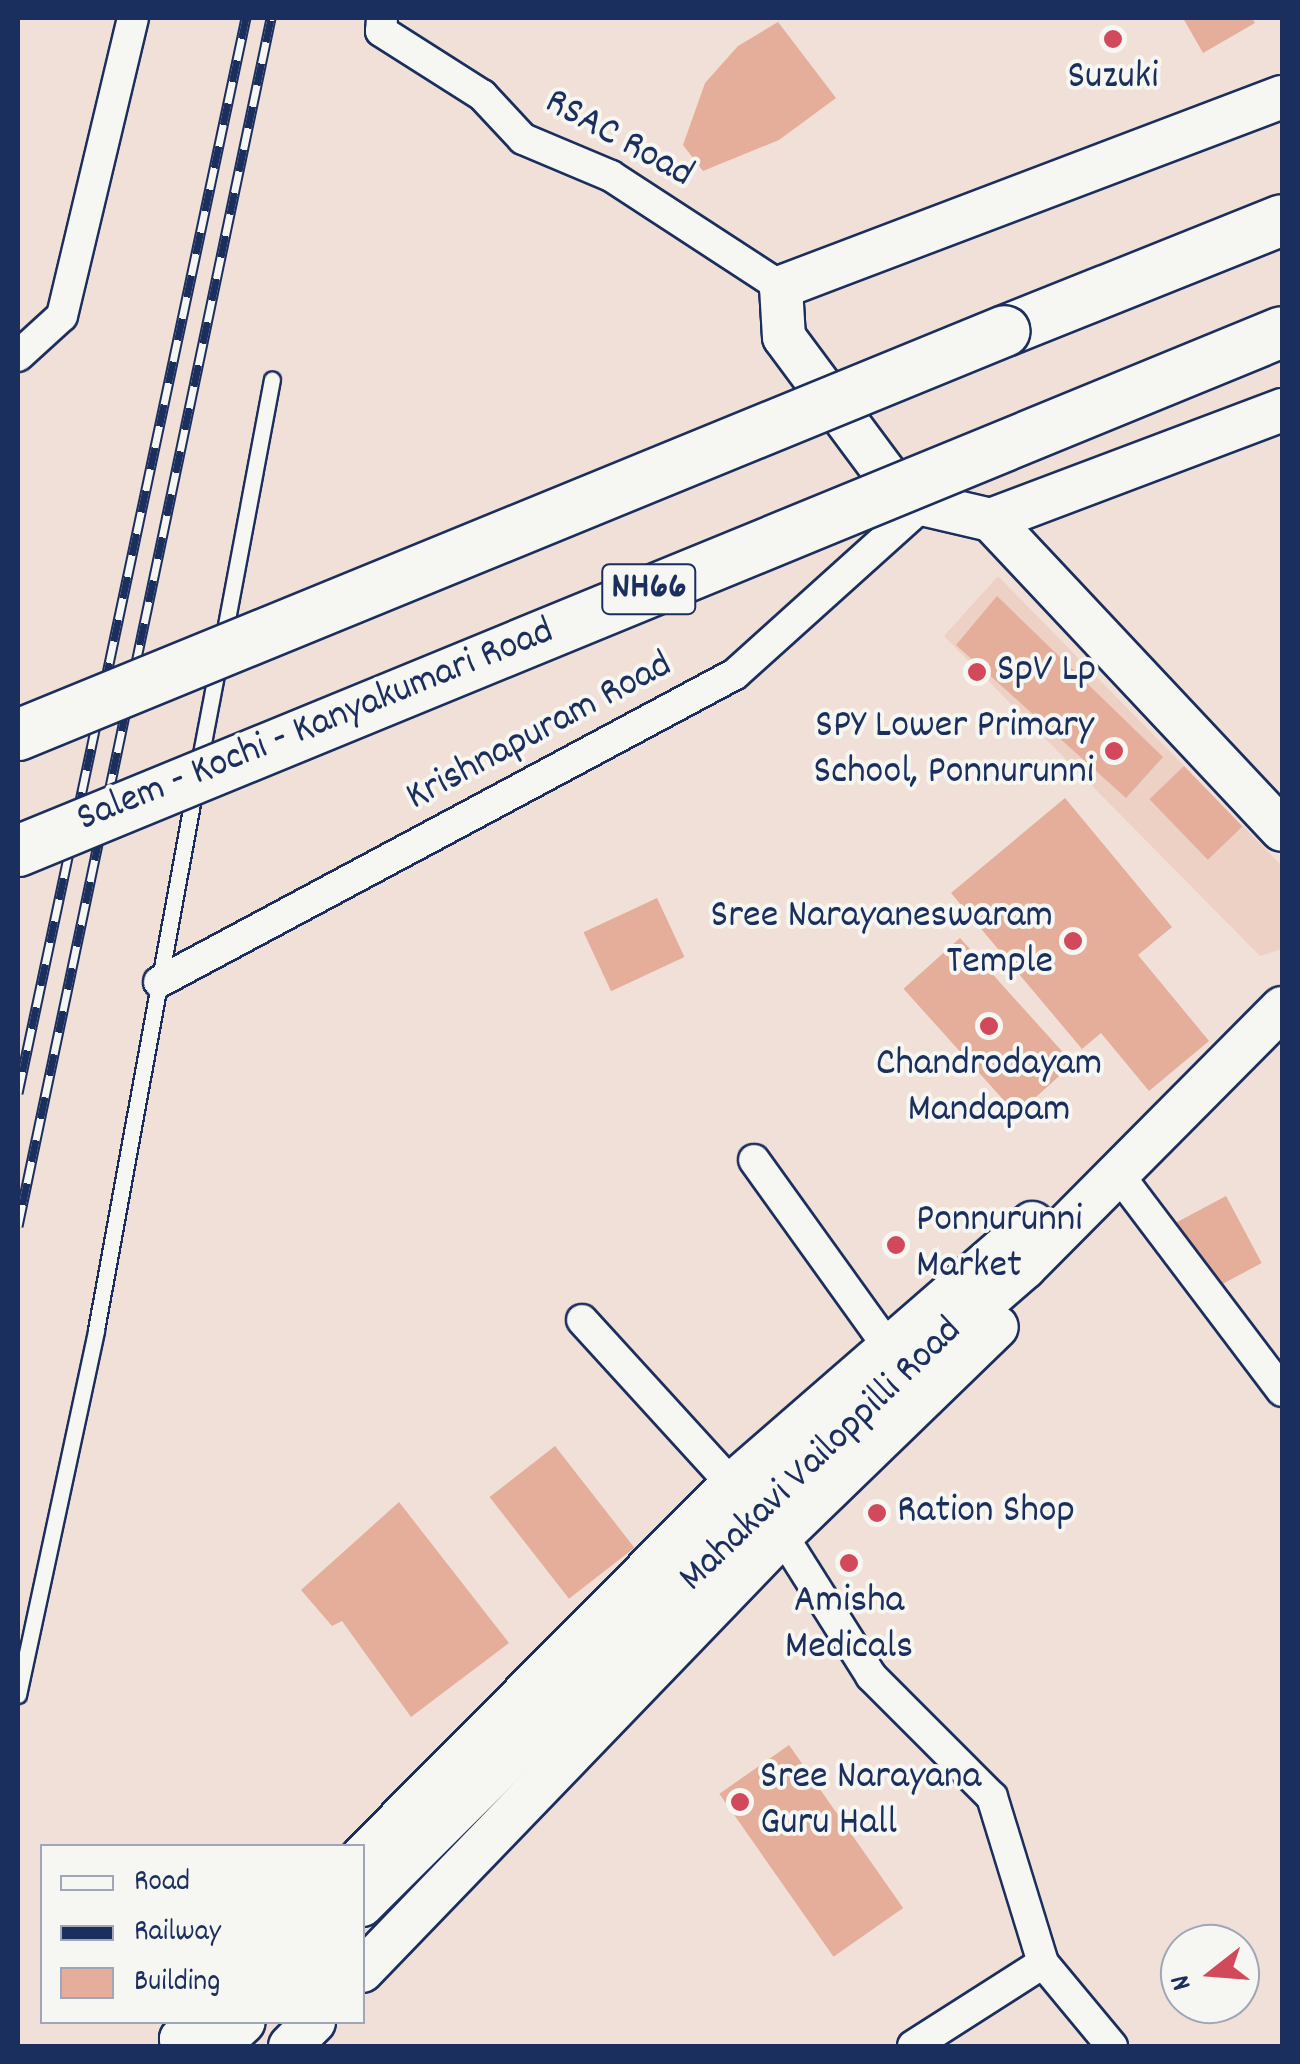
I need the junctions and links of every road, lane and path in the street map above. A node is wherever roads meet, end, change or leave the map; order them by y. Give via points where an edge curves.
1 (133, 18) edge
2 (382, 18) edge
3 (1282, 97) edge
4 (1267, 226) edge
5 (781, 288) junction
6 (1282, 332) edge
7 (18, 356) edge
8 (272, 380) dead end
9 (1282, 410) edge
10 (924, 504) junction
11 (991, 520) junction
12 (18, 735) edge
13 (1282, 830) edge
14 (18, 851) edge
15 (159, 982) junction
16 (1282, 1008) edge
17 (754, 1160) dead end
18 (1106, 1186) junction
19 (582, 1320) dead end
20 (886, 1344) junction
21 (1282, 1391) edge
22 (732, 1484) junction
23 (782, 1535) junction
24 (18, 1695) edge
25 (365, 1854) edge
26 (365, 1903) edge
27 (1043, 1963) junction
28 (365, 1968) edge
29 (197, 2024) edge
30 (242, 2024) edge
31 (312, 2024) edge
32 (188, 2046) edge
33 (218, 2046) edge
34 (290, 2046) edge
35 (913, 2046) edge
36 (1112, 2046) edge

1 - 7 street via 62,316
2 - 5 street, RSAC Road via 381,31 482,95 523,139 611,176
3 - 5 main road
4 - 12 highway, NH66, bridge
5 - 10 main road via 784,337 904,500
6 - 14 highway, Salem - Kochi - Kanyakumari Road / NH66, bridge
8 - 15 lane
9 - 11 main road
10 - 11 main road
10 - 15 street, Krishnapuram Road via 735,674
11 - 13 main road
15 - 24 lane via 96,1330
16 - 18 main road, Mahakavi Vailoppilli Road
17 - 20 street
18 - 20 main road via 1064,1198
18 - 21 street
18 - 23 main road via 1095,1232
18 - 26 main road, Mahakavi Vailoppilli Road via 1025,1267 856,1414
19 - 22 street
20 - 22 main road
22 - 25 main road
23 - 27 street via 871,1676 992,1797
23 - 28 main road
27 - 35 street
27 - 36 street
29 - 32 main road via 181,2040
30 - 33 main road
31 - 34 main road

